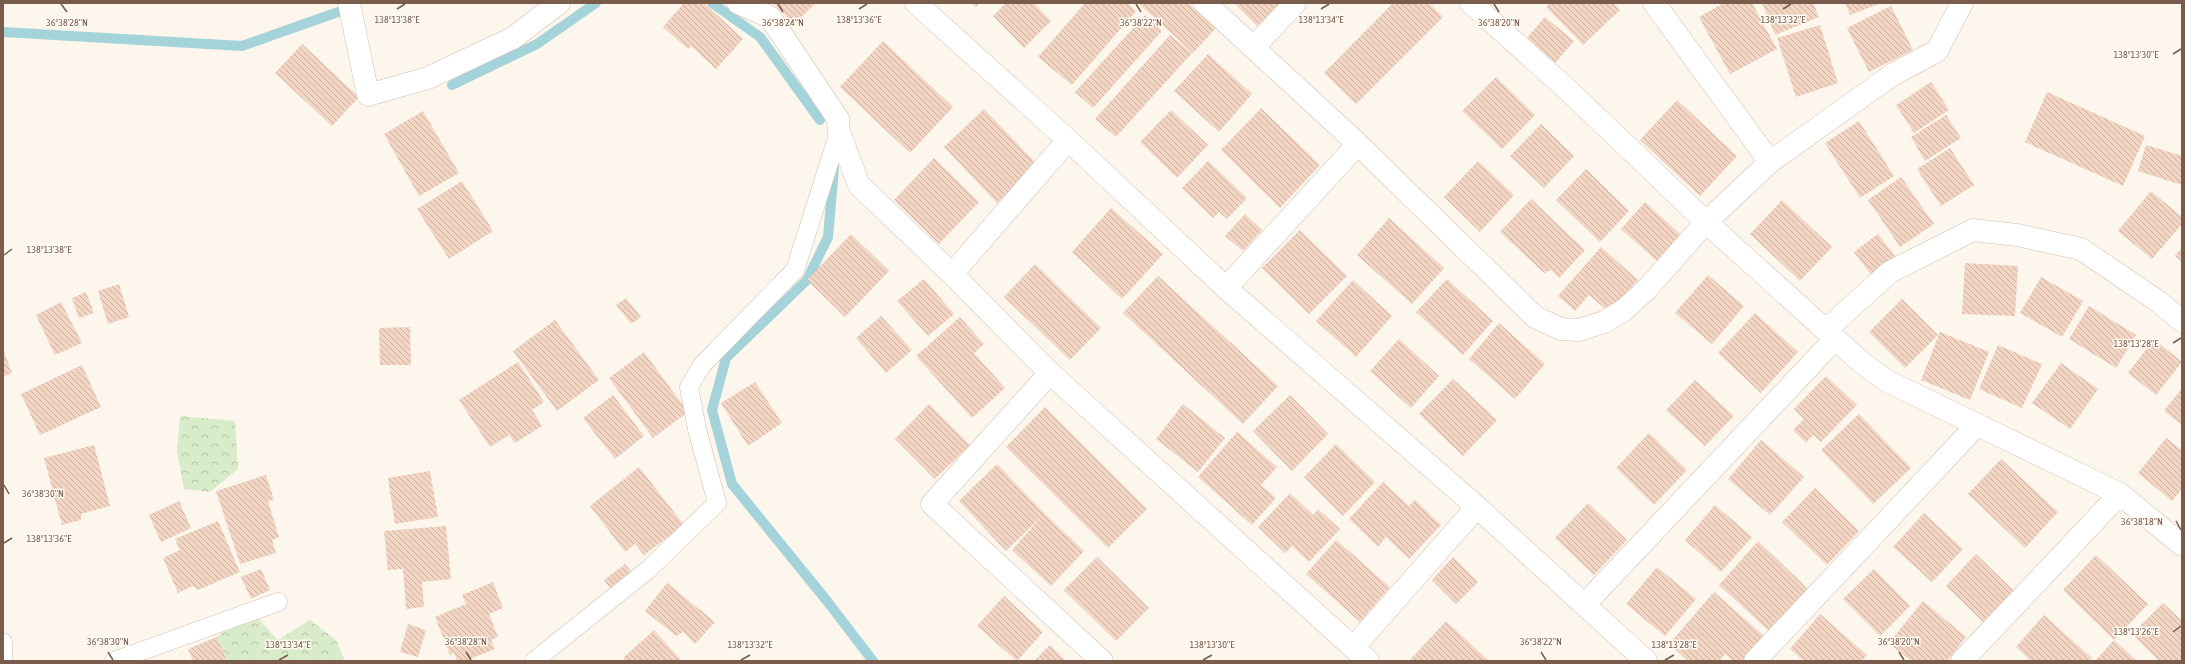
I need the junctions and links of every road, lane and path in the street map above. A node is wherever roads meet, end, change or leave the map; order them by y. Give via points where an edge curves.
1 (349, 3) edge
2 (559, 3) edge
3 (738, 3) edge
4 (916, 3) edge
5 (1205, 3) edge
6 (1295, 3) edge
7 (1471, 3) edge
8 (1654, 3) edge
9 (1943, 3) edge
10 (1962, 3) edge
11 (1953, 23) junction
12 (1254, 47) junction
13 (839, 132) junction
14 (1068, 140) junction
15 (1358, 144) junction
16 (1770, 162) junction
17 (1706, 222) junction
18 (952, 274) junction
19 (1226, 288) junction
20 (2182, 321) edge
21 (1831, 334) junction
22 (1050, 373) junction
23 (1977, 424) junction
24 (2120, 494) junction
25 (1477, 507) junction
26 (2182, 545) edge
27 (278, 602) dead end
28 (1585, 604) junction
29 (3, 642) edge
30 (1360, 654) edge
31 (3, 661) edge
32 (114, 661) edge
33 (534, 661) edge
34 (1102, 661) edge
35 (1646, 661) edge
36 (1755, 661) edge
37 (1962, 661) edge

1 - 2 street via 368,95 428,78 506,42
3 - 13 street via 770,17 838,119
4 - 14 street
5 - 12 street
6 - 12 street
7 - 17 street via 1570,92
8 - 16 street
9 - 11 street
10 - 11 street
11 - 16 street via 1937,51 1892,75
12 - 15 street
13 - 18 street via 859,185
13 - 33 lane via 795,270 702,365 689,387 697,429 717,503 649,569
14 - 18 street
14 - 19 street
15 - 17 street via 1536,317 1561,328 1579,330 1604,322 1624,310 1647,289
15 - 19 street
16 - 17 street
17 - 21 street
18 - 22 street
19 - 25 street
20 - 21 street via 2159,302 2081,249 2017,235 1973,230 1890,272
21 - 23 street via 1887,381
21 - 28 street
22 - 30 street
22 - 34 street via 932,504
23 - 24 street
23 - 36 street
24 - 26 street
24 - 37 street
25 - 28 street
25 - 30 street
27 - 32 lane
28 - 35 street
29 - 31 lane

